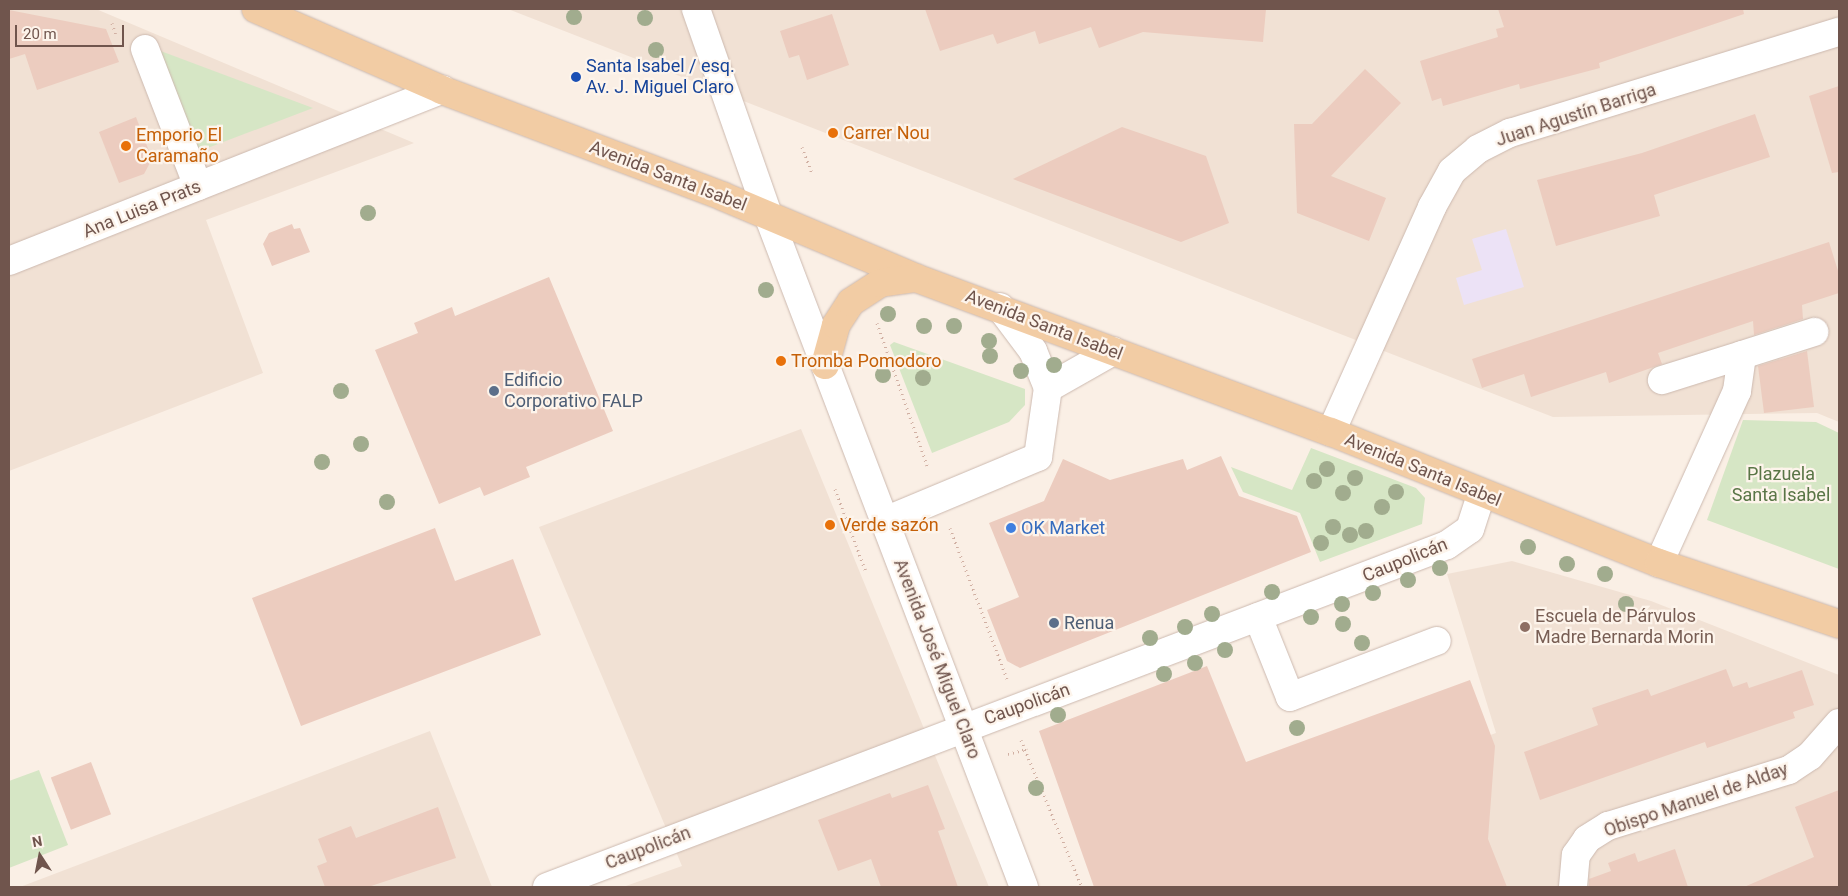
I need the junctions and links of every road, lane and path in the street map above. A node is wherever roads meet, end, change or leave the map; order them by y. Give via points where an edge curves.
1 (256, 9) edge
2 (696, 9) edge
3 (1839, 32) edge
4 (145, 49) dead end
5 (442, 90) junction
6 (802, 147) dead end
7 (812, 174) dead end
8 (198, 186) junction
9 (768, 215) junction
10 (9, 261) edge
11 (916, 278) junction
12 (1000, 307) junction
13 (1814, 332) dead end
14 (1113, 351) junction
15 (1742, 355) junction
16 (825, 365) junction
17 (1662, 380) dead end
18 (1048, 388) junction
19 (1332, 432) junction
20 (1481, 495) junction
21 (885, 520) junction
22 (1659, 563) junction
23 (1258, 617) junction
24 (1839, 624) edge
25 (1437, 641) dead end
26 (1839, 723) edge
27 (963, 726) junction
28 (1027, 750) dead end
29 (547, 887) edge
30 (1024, 887) edge
31 (1082, 887) edge
32 (1573, 887) edge

1 - 5 main road, Avenida Santa Isabel
2 - 9 street, Avenida José Miguel Claro
3 - 19 street, Juan Agustín Barriga via 1510,133 1478,149 1452,172 1432,207
4 - 8 street
5 - 8 street, Ana Luisa Prats
5 - 9 main road, Avenida Santa Isabel
6 - 7 path
8 - 10 street, Ana Luisa Prats
9 - 11 main road, Avenida Santa Isabel
9 - 16 street, Avenida José Miguel Claro
11 - 12 main road, Avenida Santa Isabel
11 - 16 main road via 880,283 852,302 836,325
12 - 14 main road, Avenida Santa Isabel
12 - 18 street via 1034,351
13 - 15 street
14 - 18 street
14 - 19 main road, Avenida Santa Isabel
15 - 17 street
15 - 22 street via 1737,391
16 - 21 street, Avenida José Miguel Claro
18 - 21 street via 1038,457
19 - 20 main road, Avenida Santa Isabel
20 - 22 main road, Avenida Santa Isabel
20 - 23 street, Caupolicán via 1470,529 1447,545
21 - 27 street, Avenida José Miguel Claro
22 - 24 main road, Avenida Santa Isabel
23 - 25 street via 1290,697
23 - 27 street, Caupolicán
26 - 32 street, Obispo Manuel de Alday via 1827,740 1789,770 1608,826 1587,840 1576,855
27 - 29 street, Caupolicán
27 - 30 street, Avenida José Miguel Claro
28 - 31 path

